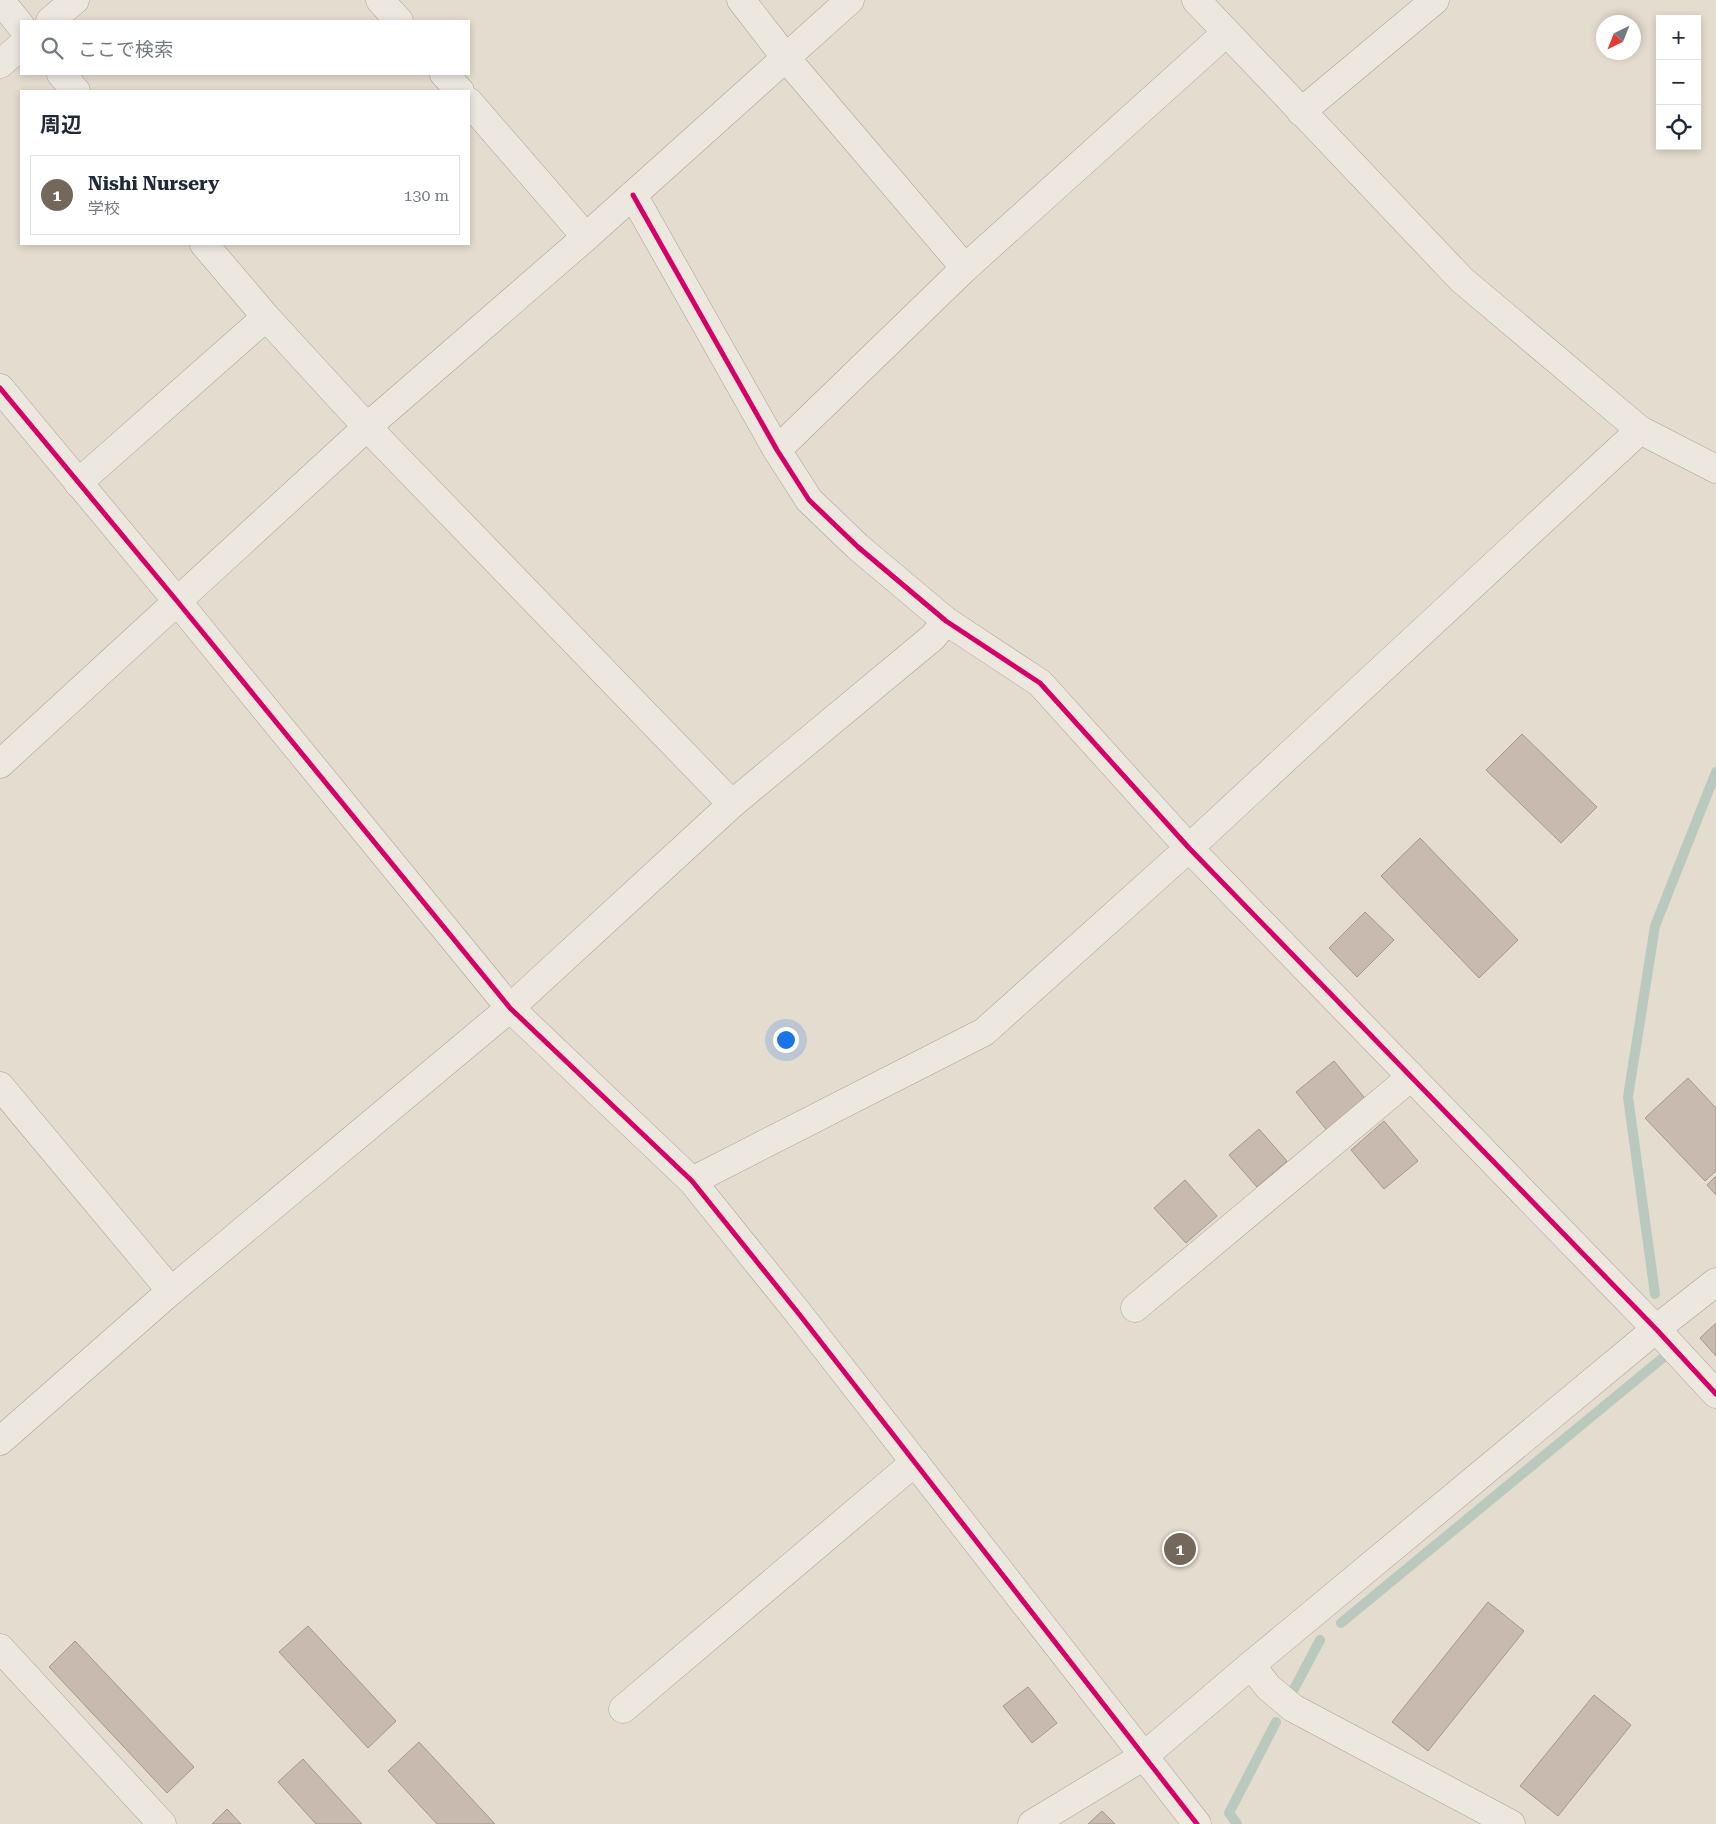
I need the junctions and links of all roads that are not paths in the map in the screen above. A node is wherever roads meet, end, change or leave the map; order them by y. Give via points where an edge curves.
1 (0, 0) edge
2 (75, 0) edge
3 (380, 0) edge
4 (741, 0) edge
5 (850, 0) edge
6 (1196, 0) edge
7 (1435, 0) edge
8 (51, 20) edge
9 (398, 20) edge
10 (20, 25) edge
11 (1226, 33) junction
12 (20, 47) edge
13 (786, 58) junction
14 (0, 64) edge
15 (62, 75) edge
16 (445, 75) edge
17 (75, 90) edge
18 (459, 90) edge
19 (470, 103) edge
20 (1301, 112) junction
21 (634, 195) junction
22 (586, 238) junction
23 (205, 245) edge
24 (965, 268) junction
25 (266, 317) junction
26 (0, 388) edge
27 (367, 427) junction
28 (1640, 430) junction
29 (777, 450) junction
30 (1716, 469) edge
31 (78, 483) junction
32 (177, 601) junction
33 (946, 621) junction
34 (0, 764) edge
35 (732, 804) junction
36 (1189, 848) junction
37 (510, 1008) junction
38 (1411, 1077) junction
39 (0, 1086) edge
40 (692, 1181) junction
41 (1716, 1282) edge
42 (171, 1291) junction
43 (1134, 1308) dead end
44 (1656, 1329) junction
45 (1716, 1394) edge
46 (0, 1441) edge
47 (915, 1462) junction
48 (0, 1648) edge
49 (1251, 1665) junction
50 (623, 1709) dead end
51 (1144, 1756) junction
52 (162, 1824) edge
53 (1032, 1824) edge
54 (1197, 1824) edge
55 (1511, 1824) edge

1 - 10 street
2 - 8 street
3 - 9 street
4 - 13 street
5 - 13 street
6 - 11 street
7 - 20 street
11 - 20 street
11 - 24 street
12 - 14 street
13 - 21 street
13 - 24 street
15 - 17 street
16 - 18 street
19 - 22 street
20 - 28 street via 1462,280
21 - 22 street
21 - 29 street
22 - 27 street
23 - 25 street
24 - 29 street
25 - 27 street
25 - 31 street
26 - 31 street
27 - 32 street
27 - 35 street
28 - 30 street
28 - 36 street
29 - 33 street via 809,500 841,532
31 - 32 street
32 - 34 street
32 - 37 street
33 - 35 street via 933,638
33 - 36 street via 1040,683
35 - 37 street
36 - 38 street
36 - 40 street via 984,1032
37 - 40 street
37 - 42 street
38 - 43 street
38 - 44 street
39 - 42 street
40 - 47 street
41 - 44 street
42 - 46 street
44 - 45 street
44 - 49 street
47 - 50 street
47 - 51 street
48 - 52 street
49 - 51 street
49 - 55 street via 1268,1687 1293,1708
51 - 53 street
51 - 54 street

